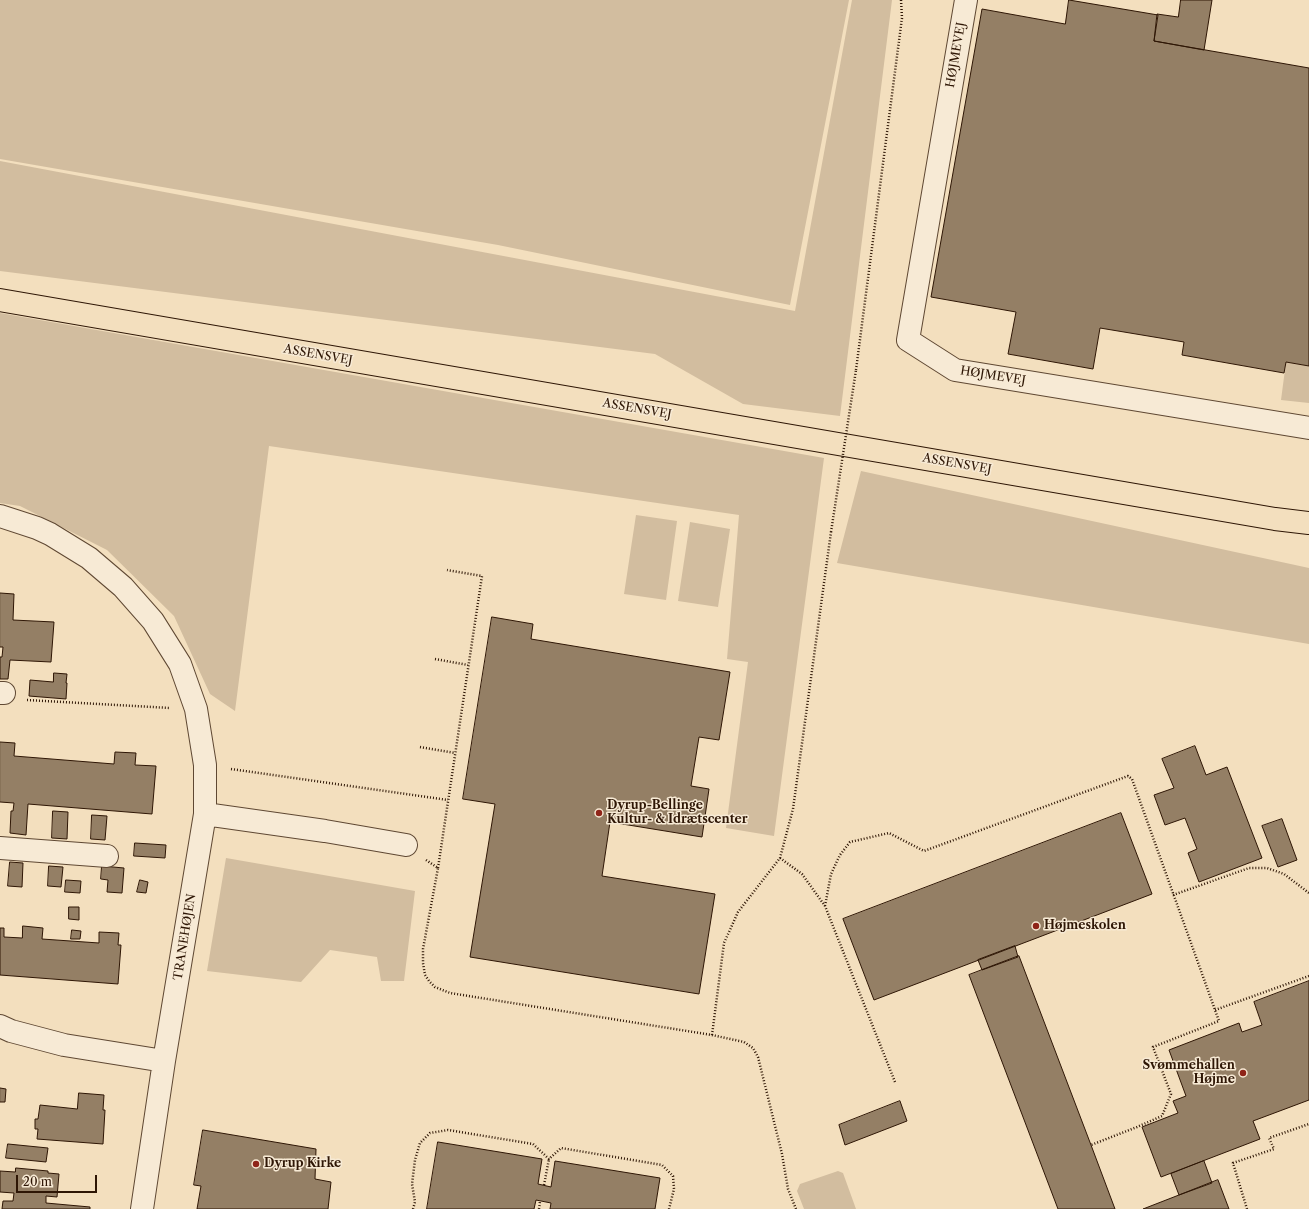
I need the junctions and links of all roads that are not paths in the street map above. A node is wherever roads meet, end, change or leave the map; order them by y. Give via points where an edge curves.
1 (966, 0) edge
2 (0, 300) edge
3 (1309, 428) edge
4 (0, 516) edge
5 (1308, 531) edge
6 (205, 814) junction
7 (406, 845) road end
8 (0, 848) edge
9 (107, 856) dead end
10 (0, 1026) edge
11 (164, 1061) junction
12 (142, 1209) edge

1 - 3 street, HØJMEVEJ via 908,340 955,370
2 - 5 main road, ASSENSVEJ via 1275,519
4 - 6 street, TRANEHØJEN via 50,534 89,558 123,588 153,621 180,664 196,709 205,765
6 - 7 street
6 - 11 street, TRANEHØJEN
8 - 9 street
10 - 11 street via 64,1045
11 - 12 street, TRANEHØJEN

